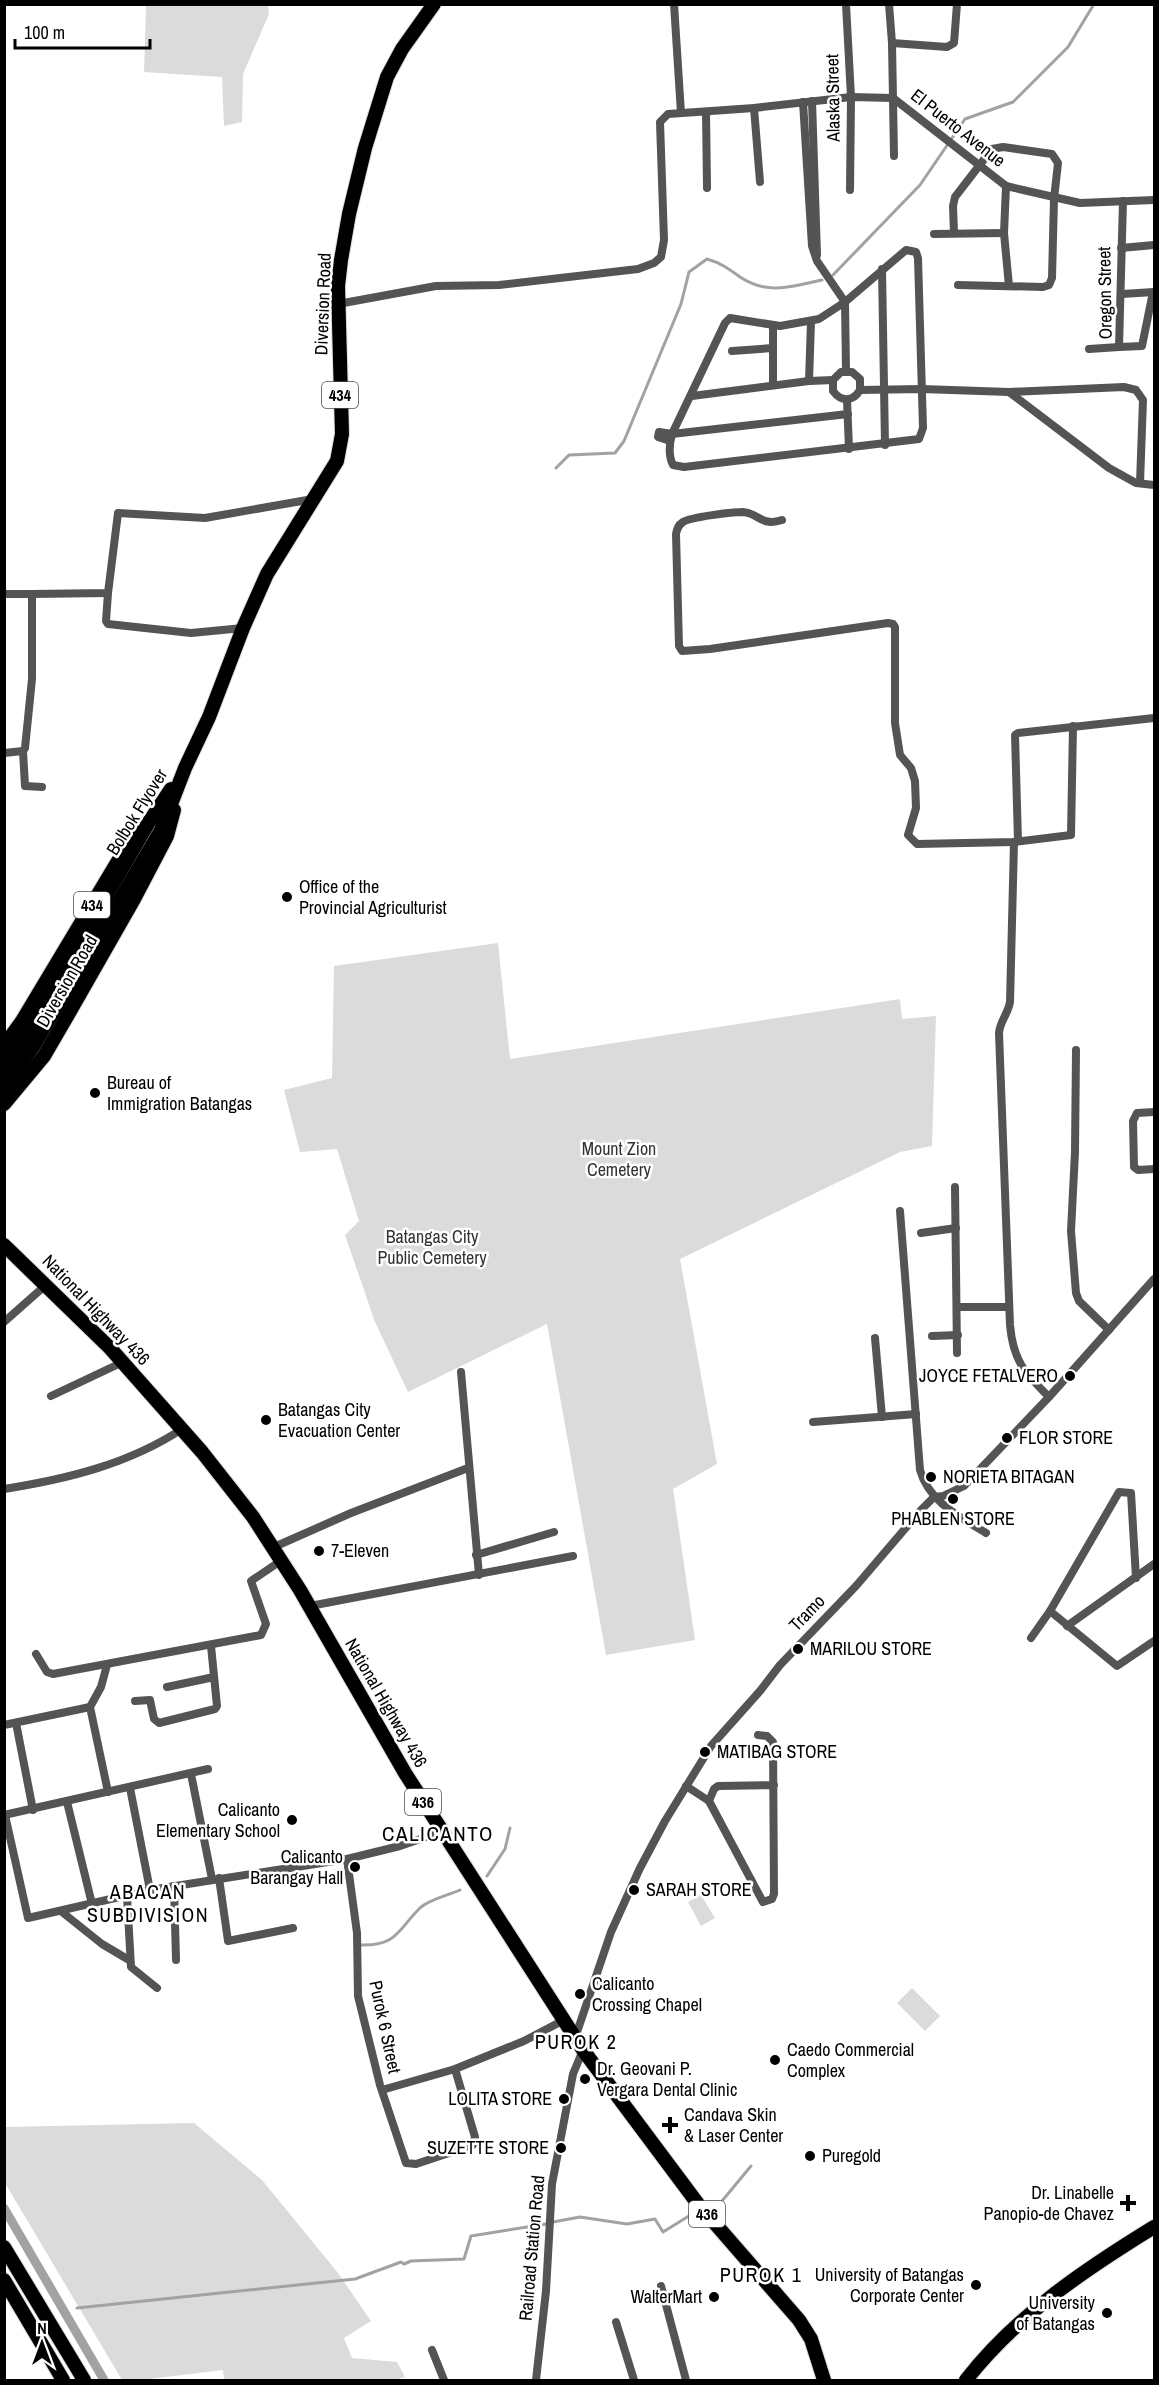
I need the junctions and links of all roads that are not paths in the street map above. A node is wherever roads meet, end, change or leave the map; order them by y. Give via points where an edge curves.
1 (434, 4) edge
2 (674, 4) edge
3 (846, 4) edge
4 (889, 4) edge
5 (957, 4) edge
6 (892, 43) junction
7 (851, 97) junction
8 (893, 98) junction
9 (808, 102) junction
10 (754, 108) junction
11 (706, 112) junction
12 (681, 113) junction
13 (894, 156) dead end
14 (978, 165) junction
15 (760, 182) dead end
16 (1006, 186) junction
17 (707, 188) dead end
18 (850, 190) dead end
19 (1054, 199) junction
20 (1155, 200) edge
21 (1123, 201) junction
22 (954, 233) junction
23 (1004, 233) junction
24 (934, 234) dead end
25 (1155, 245) edge
26 (1121, 248) junction
27 (882, 269) junction
28 (958, 285) dead end
29 (1008, 286) junction
30 (1154, 292) edge
31 (1122, 294) junction
32 (845, 302) junction
33 (338, 304) junction
34 (811, 322) junction
35 (773, 325) junction
36 (1119, 347) junction
37 (773, 348) junction
38 (1089, 349) dead end
39 (732, 351) dead end
40 (846, 371) junction
41 (833, 380) junction
42 (809, 381) junction
43 (773, 385) junction
44 (883, 388) junction
45 (922, 389) junction
46 (860, 390) junction
47 (1009, 392) junction
48 (692, 396) junction
49 (847, 400) junction
50 (848, 414) junction
51 (671, 438) junction
52 (885, 445) junction
53 (849, 449) junction
54 (1140, 483) junction
55 (1155, 485) edge
56 (314, 499) junction
57 (782, 520) dead end
58 (108, 593) junction
59 (4, 594) edge
60 (32, 594) junction
61 (243, 628) junction
62 (1155, 718) edge
63 (1073, 726) junction
64 (23, 751) junction
65 (4, 753) edge
66 (185, 768) junction
67 (42, 788) dead end
68 (1016, 842) junction
69 (123, 882) junction
70 (4, 1046) edge
71 (1076, 1050) dead end
72 (4, 1065) edge
73 (4, 1085) edge
74 (4, 1104) edge
75 (1155, 1112) edge
76 (1155, 1169) edge
77 (955, 1188) dead end
78 (900, 1211) dead end
79 (956, 1228) junction
80 (921, 1233) dead end
81 (4, 1245) edge
82 (1155, 1279) edge
83 (47, 1284) junction
84 (957, 1306) junction
85 (1009, 1307) junction
86 (4, 1322) edge
87 (1109, 1330) junction
88 (958, 1335) junction
89 (932, 1336) dead end
90 (875, 1338) dead end
91 (957, 1353) dead end
92 (123, 1362) junction
93 (460, 1372) dead end
94 (51, 1396) dead end
95 (1049, 1397) junction
96 (916, 1414) junction
97 (882, 1417) junction
98 (813, 1422) dead end
99 (182, 1429) junction
100 (468, 1468) junction
101 (4, 1489) edge
102 (934, 1497) junction
103 (554, 1532) dead end
104 (986, 1533) dead end
105 (274, 1547) junction
106 (476, 1555) junction
107 (573, 1556) dead end
108 (282, 1560) junction
109 (1155, 1564) edge
110 (479, 1575) junction
111 (1136, 1578) junction
112 (310, 1606) junction
113 (1050, 1611) junction
114 (1067, 1626) junction
115 (1031, 1638) dead end
116 (1155, 1641) edge
117 (211, 1646) junction
118 (36, 1654) dead end
119 (106, 1665) junction
120 (214, 1677) junction
121 (167, 1687) dead end
122 (135, 1701) dead end
123 (90, 1707) junction
124 (16, 1723) junction
125 (4, 1725) edge
126 (758, 1735) dead end
127 (208, 1769) dead end
128 (191, 1774) junction
129 (774, 1785) junction
130 (687, 1786) junction
131 (130, 1788) junction
132 (108, 1792) junction
133 (709, 1801) junction
134 (68, 1802) junction
135 (33, 1810) junction
136 (5, 1815) edge
137 (441, 1832) junction
138 (347, 1859) junction
139 (215, 1878) junction
140 (174, 1886) junction
141 (150, 1890) junction
142 (127, 1896) junction
143 (92, 1904) junction
144 (62, 1912) junction
145 (293, 1928) dead end
146 (129, 1960) junction
147 (176, 1960) dead end
148 (158, 1988) dead end
149 (564, 2020) junction
150 (579, 2044) junction
151 (455, 2069) junction
152 (382, 2090) junction
153 (1155, 2227) edge
154 (4, 2247) edge
155 (4, 2280) edge
156 (661, 2286) dead end
157 (35, 2300) junction
158 (21, 2308) junction
159 (616, 2322) dead end
160 (432, 2350) dead end
161 (63, 2380) edge
162 (84, 2380) edge
163 (444, 2380) edge
164 (536, 2380) edge
165 (634, 2380) edge
166 (686, 2380) edge
167 (824, 2380) edge
168 (966, 2380) edge

1 - 33 main road, Diversion Road / 434 via 394,62 370,129 340,260
2 - 12 street
3 - 7 street, Alaska Street
4 - 6 street
5 - 6 street via 954,43 948,47
6 - 8 street
7 - 8 street, El Puerto Avenue
7 - 9 street, El Puerto Avenue
7 - 18 street, Alaska Street
8 - 13 street
8 - 14 street, El Puerto Avenue
9 - 10 street, El Puerto Avenue
9 - 32 street via 810,232 817,261
10 - 11 street, El Puerto Avenue
10 - 15 street
11 - 12 street, El Puerto Avenue
11 - 17 street
12 - 33 street, El Puerto Avenue via 668,114 660,122 664,240 661,256 654,263 638,269 569,278 436,286
14 - 16 street, El Puerto Avenue
14 - 19 street via 997,147 1052,154 1058,163
14 - 22 street via 955,197
16 - 19 street, El Puerto Avenue
16 - 23 street
19 - 21 street, El Puerto Avenue via 1080,203
19 - 29 street via 1049,285
20 - 21 street, El Puerto Avenue
21 - 26 street, Oregon Street
22 - 23 street
22 - 24 street
23 - 29 street
25 - 26 street
26 - 31 street, Oregon Street
27 - 32 street
27 - 44 street
27 - 45 street via 906,250 916,252
28 - 29 street
30 - 31 street
30 - 36 street, Oregon Street via 1142,346
31 - 36 street, Oregon Street
32 - 34 street
32 - 40 street
33 - 56 main road, Diversion Road / 434 via 341,447 334,468
34 - 35 street
34 - 42 street
35 - 37 street
35 - 48 street via 730,318
36 - 38 street
37 - 39 street
37 - 43 street
40 - 41 street
40 - 46 street via 860,379
41 - 42 street
41 - 49 street via 833,391
42 - 43 street
43 - 48 street
44 - 45 street
44 - 46 street
44 - 52 street
45 - 47 street
45 - 52 street via 922,436 916,441
46 - 49 street
47 - 54 street via 1109,468
47 - 54 street via 1124,387 1136,390 1143,400
48 - 51 street
49 - 50 street
50 - 51 street
50 - 53 street
51 - 53 street via 670,459 679,467
52 - 53 street
54 - 55 street
56 - 58 street via 205,518 118,513
56 - 61 main road, Diversion Road / 434 via 267,574
57 - 68 street via 763,522 739,512 686,520 678,527 682,651 893,624 895,723 900,755 915,781 916,808 908,835 917,844
58 - 60 street
58 - 61 street via 108,624 191,633
59 - 60 street
60 - 64 street via 32,679
61 - 66 main road, Diversion Road / 434
62 - 63 street
63 - 68 street via 1071,835
63 - 68 street via 1015,735
64 - 65 street
64 - 67 street via 25,786
66 - 69 main road, Bolbok Flyover / 434 via 149,822
66 - 70 main road, Diversion Road / 434 via 142,821
66 - 74 main road, Diversion Road / 434 via 167,836 134,898 44,1056
68 - 85 street via 1010,1002 999,1033
69 - 72 main road, Bolbok Flyover / 434
69 - 73 main road, Bolbok Flyover / 434 via 33,1047
71 - 87 street via 1071,1231 1076,1293 1079,1301
75 - 76 street via 1137,1113 1133,1120 1134,1167
77 - 79 street
78 - 96 street
79 - 80 street
79 - 84 street
81 - 83 main road, National Highway 436 / 436
82 - 87 street, Tramo
83 - 86 street
83 - 92 main road, National Highway 436 / 436
84 - 85 street
84 - 88 street
85 - 95 street via 1011,1339 1018,1363
87 - 95 street, Tramo
88 - 89 street
88 - 91 street
90 - 97 street
92 - 94 street
92 - 99 main road, National Highway 436 / 436
93 - 100 street
95 - 102 street, Tramo via 964,1486
96 - 97 street
96 - 102 street via 920,1470
97 - 98 street
99 - 101 street via 156,1446 99,1468
99 - 105 main road, National Highway 436 / 436
100 - 105 street
100 - 106 street
102 - 104 street
102 - 130 street, Tramo via 780,1665 711,1746
103 - 106 street
105 - 108 main road, National Highway 436 / 436
106 - 110 street
107 - 110 street
108 - 112 main road, National Highway 436 / 436
108 - 117 street via 251,1581 265,1621 263,1633
109 - 111 street
110 - 112 street
111 - 113 street via 1131,1493 1119,1492
111 - 114 street
112 - 137 main road, National Highway 436 / 436
113 - 114 street
113 - 115 street
114 - 116 street via 1117,1666
117 - 119 street
117 - 120 street
118 - 119 street via 47,1672 53,1674
119 - 123 street via 101,1687
120 - 121 street
120 - 122 street via 217,1706 211,1711 159,1723 154,1719 150,1700
123 - 124 street
123 - 132 street
124 - 125 street
124 - 135 street
126 - 129 street via 773,1742
127 - 128 street
128 - 131 street
128 - 139 street
129 - 133 street via 718,1786
129 - 133 street via 774,1894 766,1902
130 - 133 street
130 - 150 street, Tramo via 654,1839 611,1932
131 - 132 street
131 - 141 street
132 - 134 street
134 - 135 street
134 - 143 street
135 - 136 street
136 - 144 street via 28,1918
137 - 138 street
137 - 149 main road, National Highway 436 / 436
138 - 139 street
138 - 152 street, Purok 6 Street via 357,1933 357,1985
139 - 140 street
139 - 145 street via 228,1941
140 - 141 street
140 - 147 street
141 - 142 street
142 - 143 street
142 - 146 street
143 - 144 street
144 - 146 street
146 - 148 street via 131,1967
149 - 150 main road, National Highway 436 / 436
149 - 151 street
150 - 164 street, Railroad Station Road via 552,2184
150 - 167 main road, National Highway 436 / 436 via 698,2204 800,2320 811,2339
151 - 152 street
151 - 152 street, Purok 6 Street via 475,2137 473,2145 416,2164 406,2163
153 - 168 main road via 1047,2298 1000,2340
154 - 157 main road
155 - 158 main road
156 - 166 street
157 - 158 main road
157 - 162 main road
158 - 161 main road
159 - 165 street
160 - 163 street

